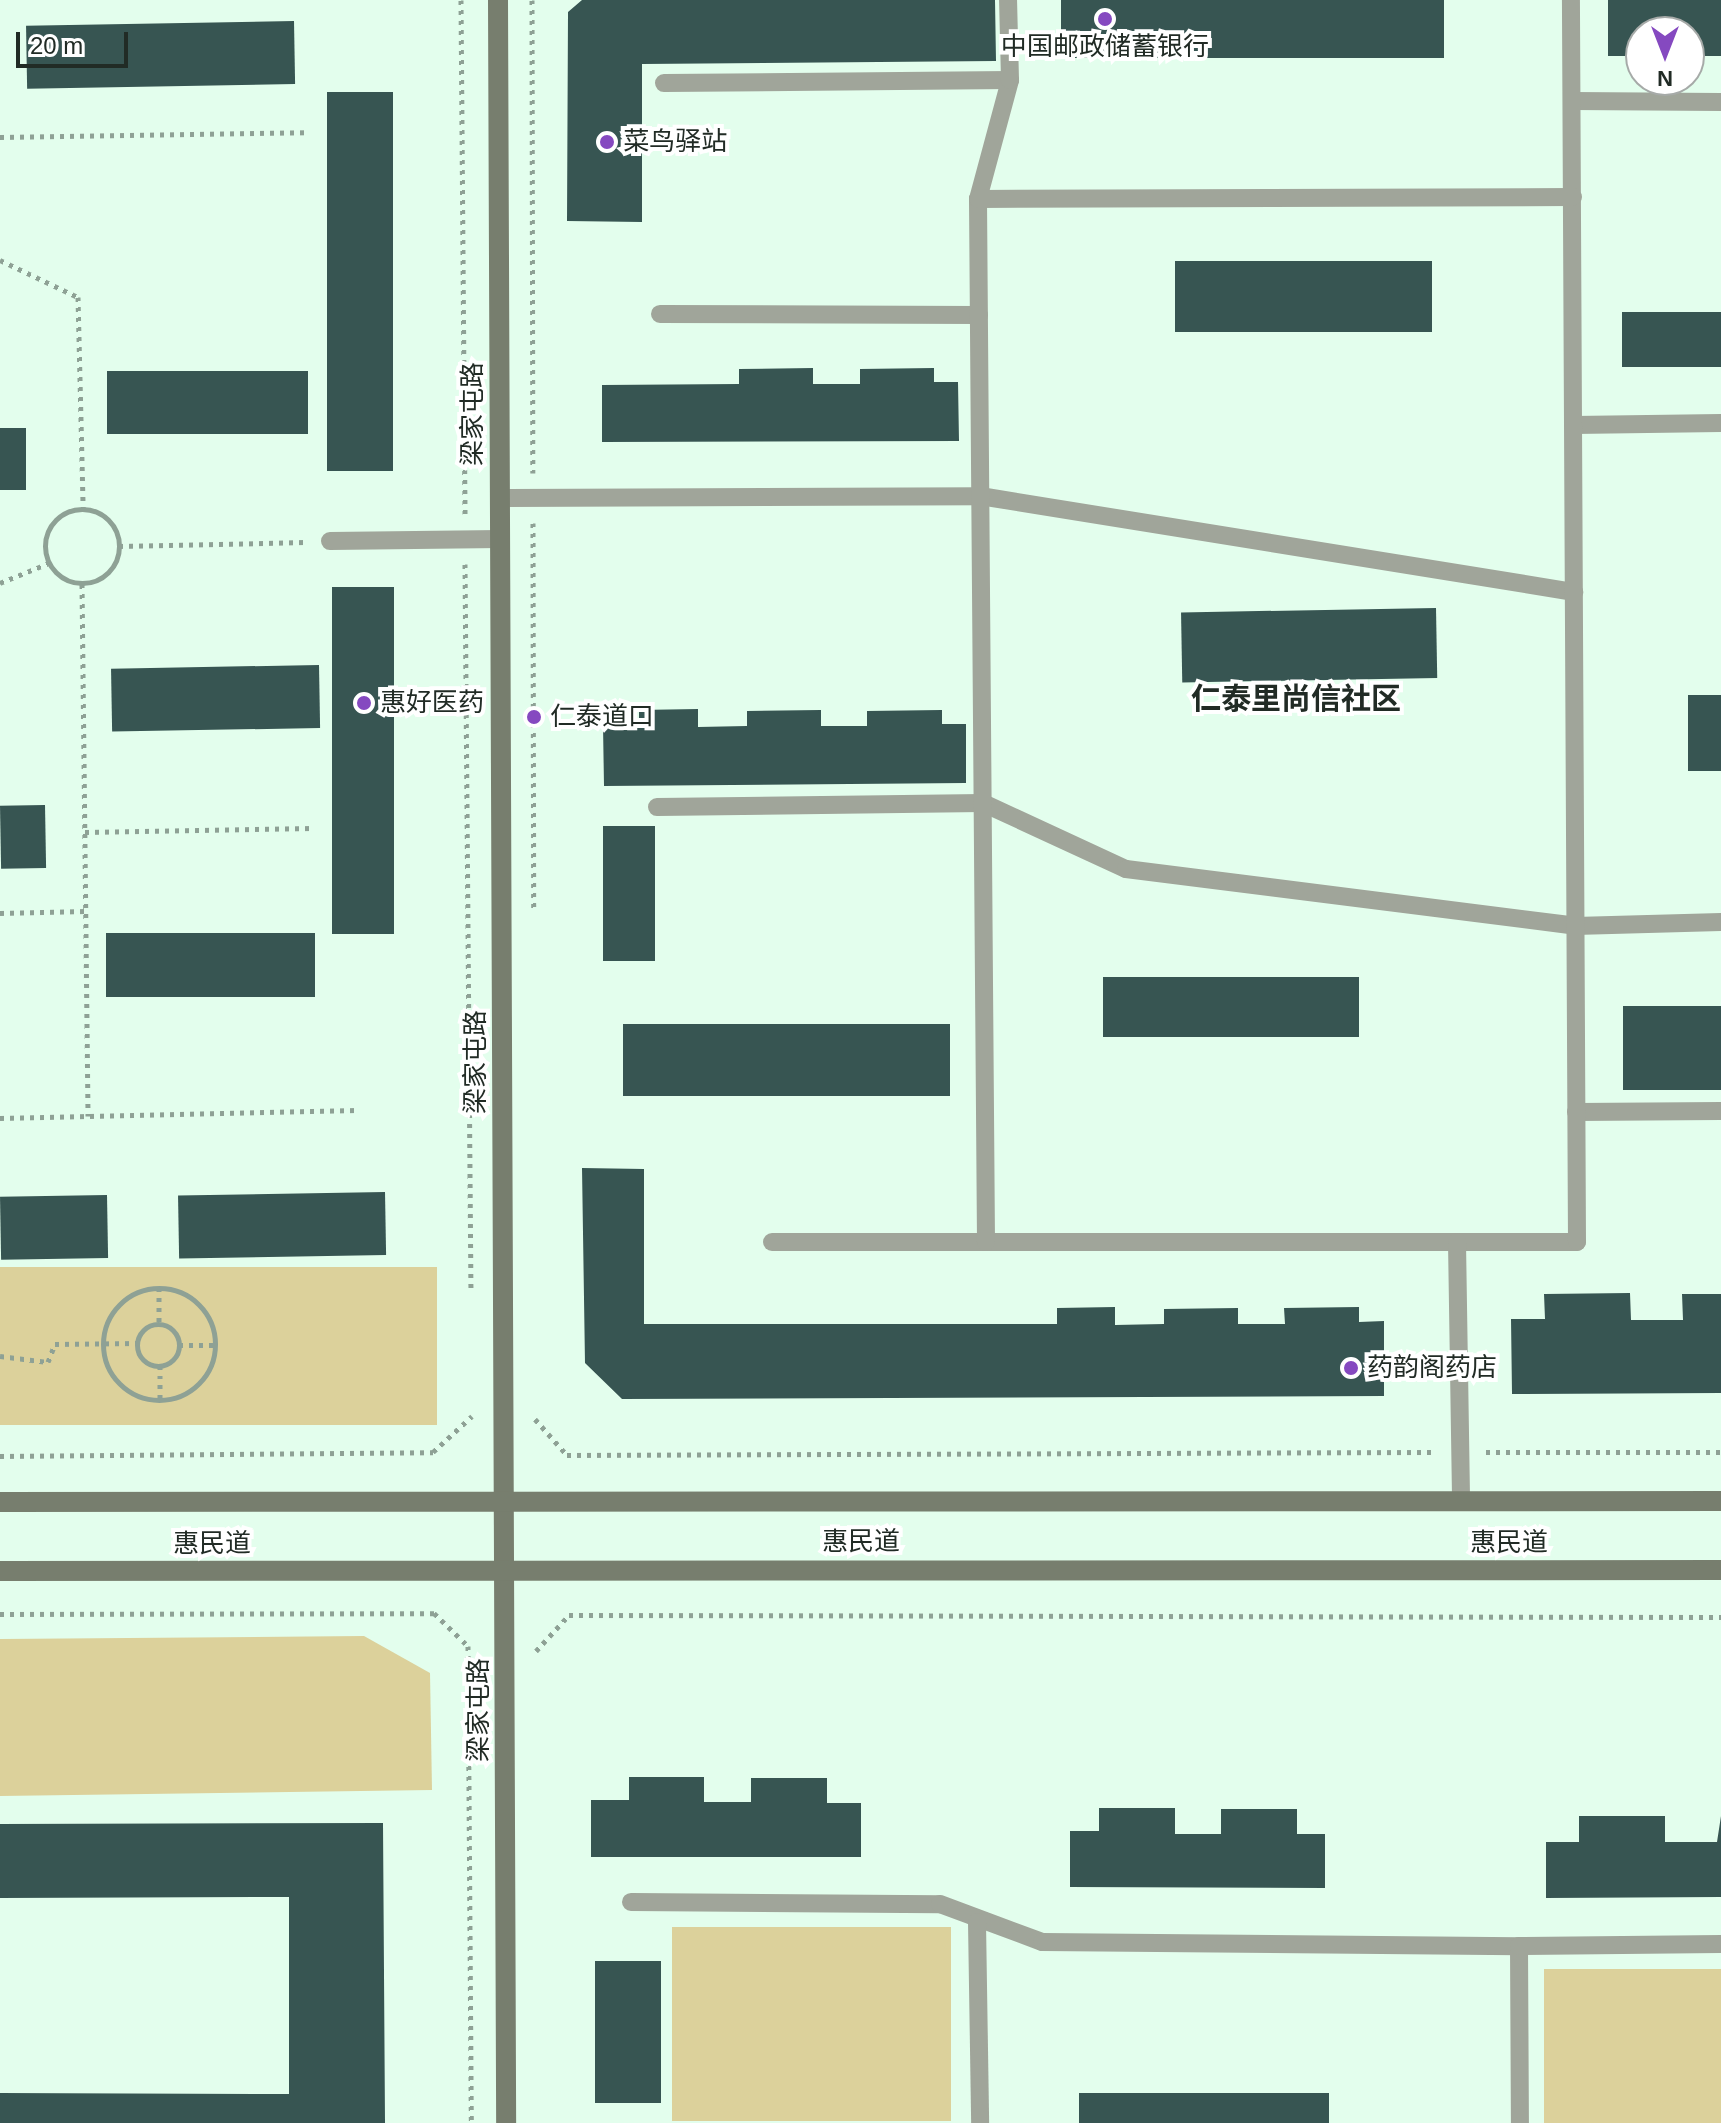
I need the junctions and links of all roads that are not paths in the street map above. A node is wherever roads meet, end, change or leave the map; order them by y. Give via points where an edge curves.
1 (498, 0) edge
2 (1008, 0) edge
3 (1571, 0) edge
4 (1010, 80) junction
5 (664, 83) dead end
6 (1572, 101) junction
7 (1721, 102) edge
8 (1573, 197) junction
9 (978, 199) junction
10 (660, 314) dead end
11 (979, 315) junction
12 (1721, 423) edge
13 (1574, 425) junction
14 (980, 496) junction
15 (500, 498) junction
16 (500, 539) junction
17 (330, 541) road end
18 (1574, 592) junction
19 (983, 803) junction
20 (657, 807) dead end
21 (1721, 922) edge
22 (1575, 926) junction
23 (1721, 1111) edge
24 (1576, 1112) junction
25 (772, 1242) dead end
26 (986, 1242) junction
27 (1457, 1242) junction
28 (504, 1498) junction
29 (1461, 1500) junction
30 (1721, 1501) edge
31 (0, 1502) edge
32 (504, 1568) junction
33 (1721, 1570) edge
34 (0, 1571) edge
35 (631, 1902) dead end
36 (977, 1922) junction
37 (1721, 1944) edge
38 (1519, 1946) junction
39 (506, 2123) edge
40 (980, 2123) edge
41 (1520, 2123) edge

1 - 15 main road, 梁家屯路
2 - 4 lane
3 - 6 lane
4 - 5 lane
4 - 9 lane
6 - 7 lane
6 - 8 lane
8 - 9 lane
8 - 13 lane
9 - 11 lane
10 - 11 lane
11 - 14 lane
12 - 13 lane
13 - 18 lane
14 - 15 lane
14 - 18 lane
14 - 19 lane
15 - 16 main road, 梁家屯路
16 - 17 lane
16 - 28 main road, 梁家屯路
18 - 22 lane
19 - 20 lane
19 - 22 lane via 1126,869
19 - 26 lane
21 - 22 lane
22 - 24 lane
23 - 24 lane
24 - 27 lane via 1577,1242
25 - 26 lane
26 - 27 lane
27 - 29 lane
28 - 29 main road, 惠民道
28 - 31 main road, 惠民道
28 - 32 main road, 梁家屯路
29 - 30 main road, 惠民道
32 - 33 main road, 惠民道
32 - 34 main road, 惠民道
32 - 39 main road, 梁家屯路
35 - 36 lane via 940,1904
36 - 38 lane via 1042,1942
36 - 40 lane
37 - 38 lane
38 - 41 lane

